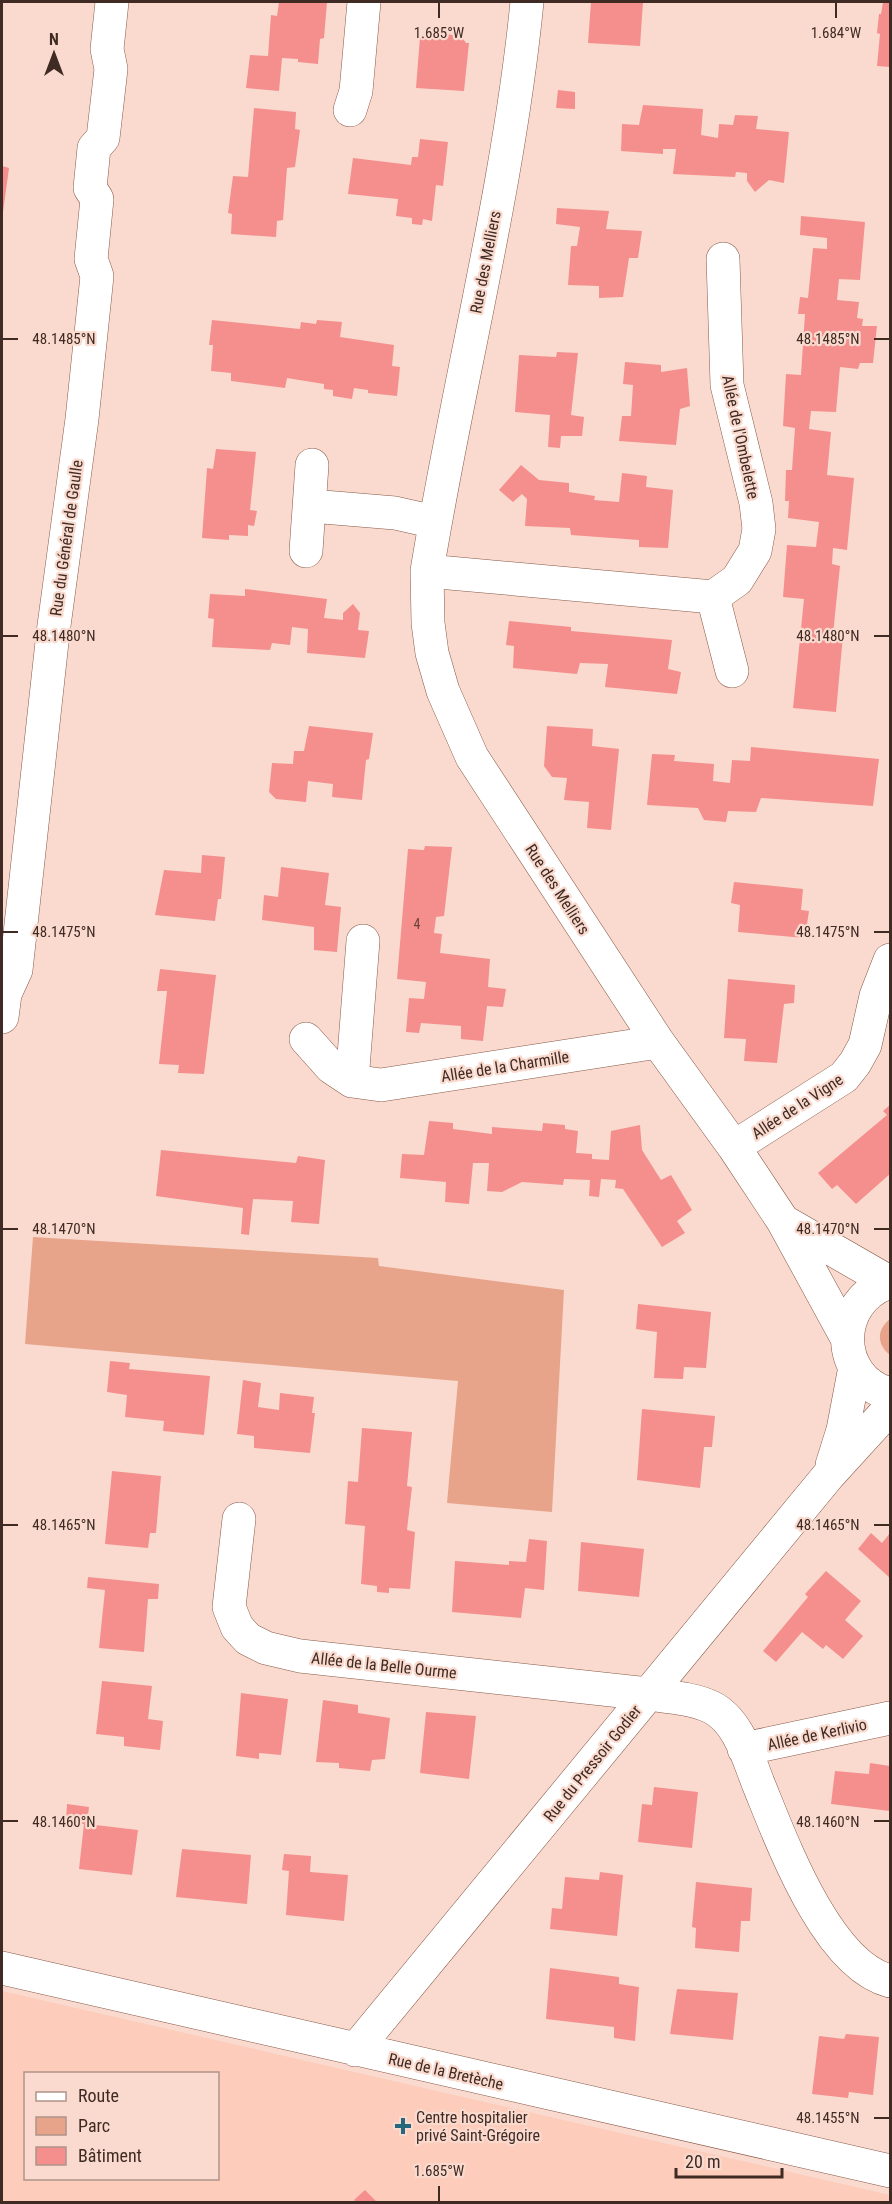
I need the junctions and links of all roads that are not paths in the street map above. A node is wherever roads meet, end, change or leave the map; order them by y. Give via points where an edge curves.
1 (112, 2) edge
2 (132, 2) edge
3 (364, 2) edge
4 (528, 2) edge
5 (111, 69) junction
6 (350, 110) dead end
7 (91, 259) junction
8 (723, 259) dead end
9 (312, 465) dead end
10 (311, 506) junction
11 (435, 522) junction
12 (306, 551) dead end
13 (427, 571) junction
14 (713, 597) junction
15 (732, 671) dead end
16 (363, 941) dead end
17 (2, 944) edge
18 (891, 960) edge
19 (3, 997) edge
20 (306, 1039) dead end
21 (658, 1042) junction
22 (352, 1081) junction
23 (734, 1147) junction
24 (783, 1221) junction
25 (890, 1282) edge
26 (851, 1353) junction
27 (891, 1394) edge
28 (891, 1408) edge
29 (828, 1476) junction
30 (239, 1519) dead end
31 (648, 1694) junction
32 (891, 1718) edge
33 (744, 1749) junction
34 (2, 1968) edge
35 (891, 1981) edge
36 (355, 2050) junction
37 (891, 2171) edge

1 - 5 street, Rue du Général de Gaulle via 107,49
2 - 5 street, Rue du Général de Gaulle via 126,48
3 - 6 street via 356,91
4 - 11 street, Rue des Melliers via 509,140
5 - 7 street, Rue du Général de Gaulle via 103,138 114,152 108,190 97,199
7 - 17 street, Rue du Général de Gaulle via 80,276
7 - 19 street, Rue du Général de Gaulle via 97,276 82,419 53,633 16,970
8 - 14 street, Allée de l'Ombelette via 727,386 759,529 755,551 737,580
9 - 10 street
10 - 11 street via 395,513
10 - 12 street
11 - 13 street, Rue des Melliers
13 - 14 street
13 - 21 street, Rue des Melliers via 432,653 443,691 472,757
14 - 15 street
16 - 22 street
18 - 23 street, Allée de la Vigne via 876,996 865,1045 844,1077
20 - 22 street, Allée de la Charmille via 331,1067
21 - 22 street, Allée de la Charmille via 381,1085
21 - 23 street, Rue des Melliers
23 - 24 street, Rue des Melliers
24 - 25 street, Rue des Melliers
24 - 26 street, Rue des Melliers
25 - 26 street, Rue du Pressoir Godier via 867,1294 852,1314
26 - 27 street, Rue des Melliers via 863,1378
26 - 29 street, Rue du Pressoir Godier via 843,1430
28 - 29 street, Rue du Pressoir Godier
29 - 31 street, Rue du Pressoir Godier
30 - 31 street, Allée de la Belle Ourme via 230,1607 237,1627 248,1639 266,1648 300,1656
31 - 33 street, Allée de Kerlivio via 711,1708 731,1724
31 - 36 street, Rue du Pressoir Godier
32 - 33 street, Allée de Kerlivio
33 - 35 street, Allée de Kerlivio via 791,1863 820,1916 861,1967
34 - 36 street, Rue de la Bretèche
36 - 37 street, Rue de la Bretèche

